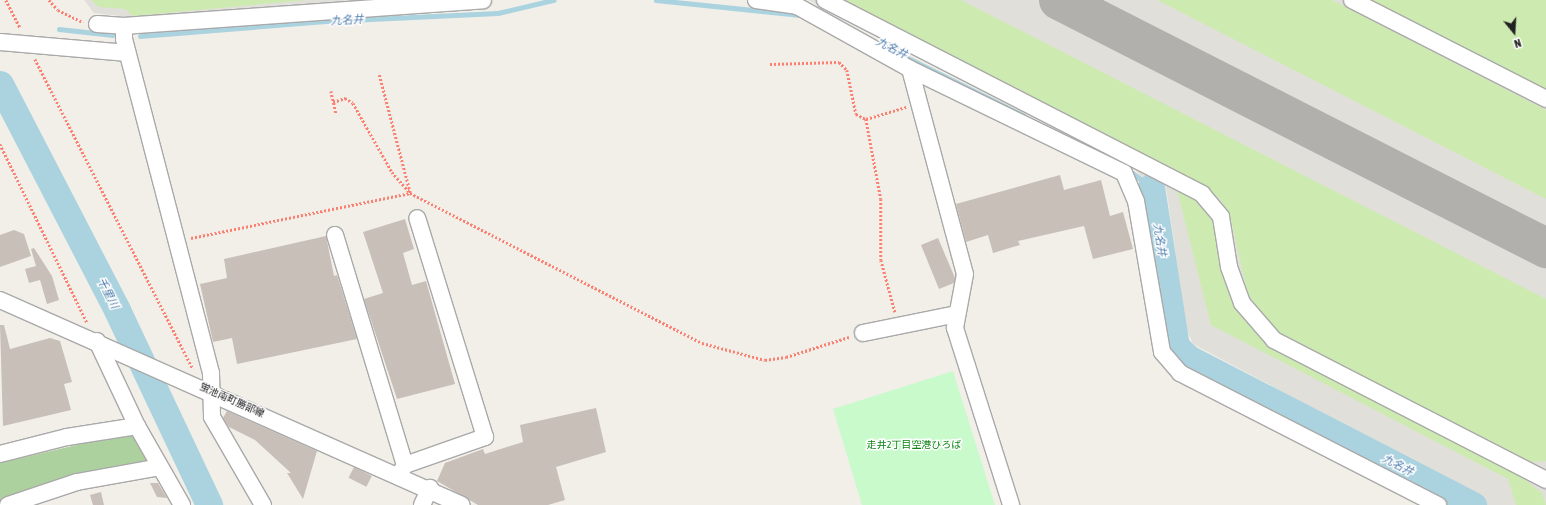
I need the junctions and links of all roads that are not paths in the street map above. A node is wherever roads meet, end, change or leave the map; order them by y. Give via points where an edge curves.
1 (483, 0) edge
2 (756, 0) edge
3 (825, 0) edge
4 (1352, 0) edge
5 (97, 24) road end
6 (124, 26) junction
7 (0, 42) edge
8 (128, 53) junction
9 (910, 69) junction
10 (1546, 99) edge
11 (417, 218) dead end
12 (335, 234) dead end
13 (0, 300) edge
14 (957, 314) junction
15 (864, 333) road end
16 (103, 343) junction
17 (201, 387) junction
18 (137, 426) junction
19 (0, 454) edge
20 (160, 467) junction
21 (402, 470) junction
22 (1546, 480) edge
23 (430, 488) junction
24 (8, 505) edge
25 (182, 505) edge
26 (263, 505) edge
27 (422, 505) edge
28 (462, 505) edge
29 (1011, 505) edge
30 (1438, 505) edge

1 - 6 street
2 - 9 street via 796,6
3 - 22 street via 1202,194 1221,217 1230,267 1242,303 1274,340
4 - 10 street
5 - 6 street
6 - 8 street
7 - 8 street via 118,55
8 - 17 street via 211,373
9 - 14 street via 965,274
9 - 30 street via 1124,173 1136,201 1162,352 1180,373
11 - 21 street via 484,437
12 - 21 street
13 - 16 street, 蛍池南町勝部線
14 - 15 street
14 - 29 street via 955,328
16 - 17 street, 蛍池南町勝部線
16 - 18 street
17 - 21 street, 蛍池南町勝部線
17 - 26 street via 212,417
18 - 19 street via 67,437
18 - 20 street
20 - 24 street via 77,482
20 - 25 street
21 - 23 street, 蛍池南町勝部線
23 - 27 street
23 - 28 street, 蛍池南町勝部線

